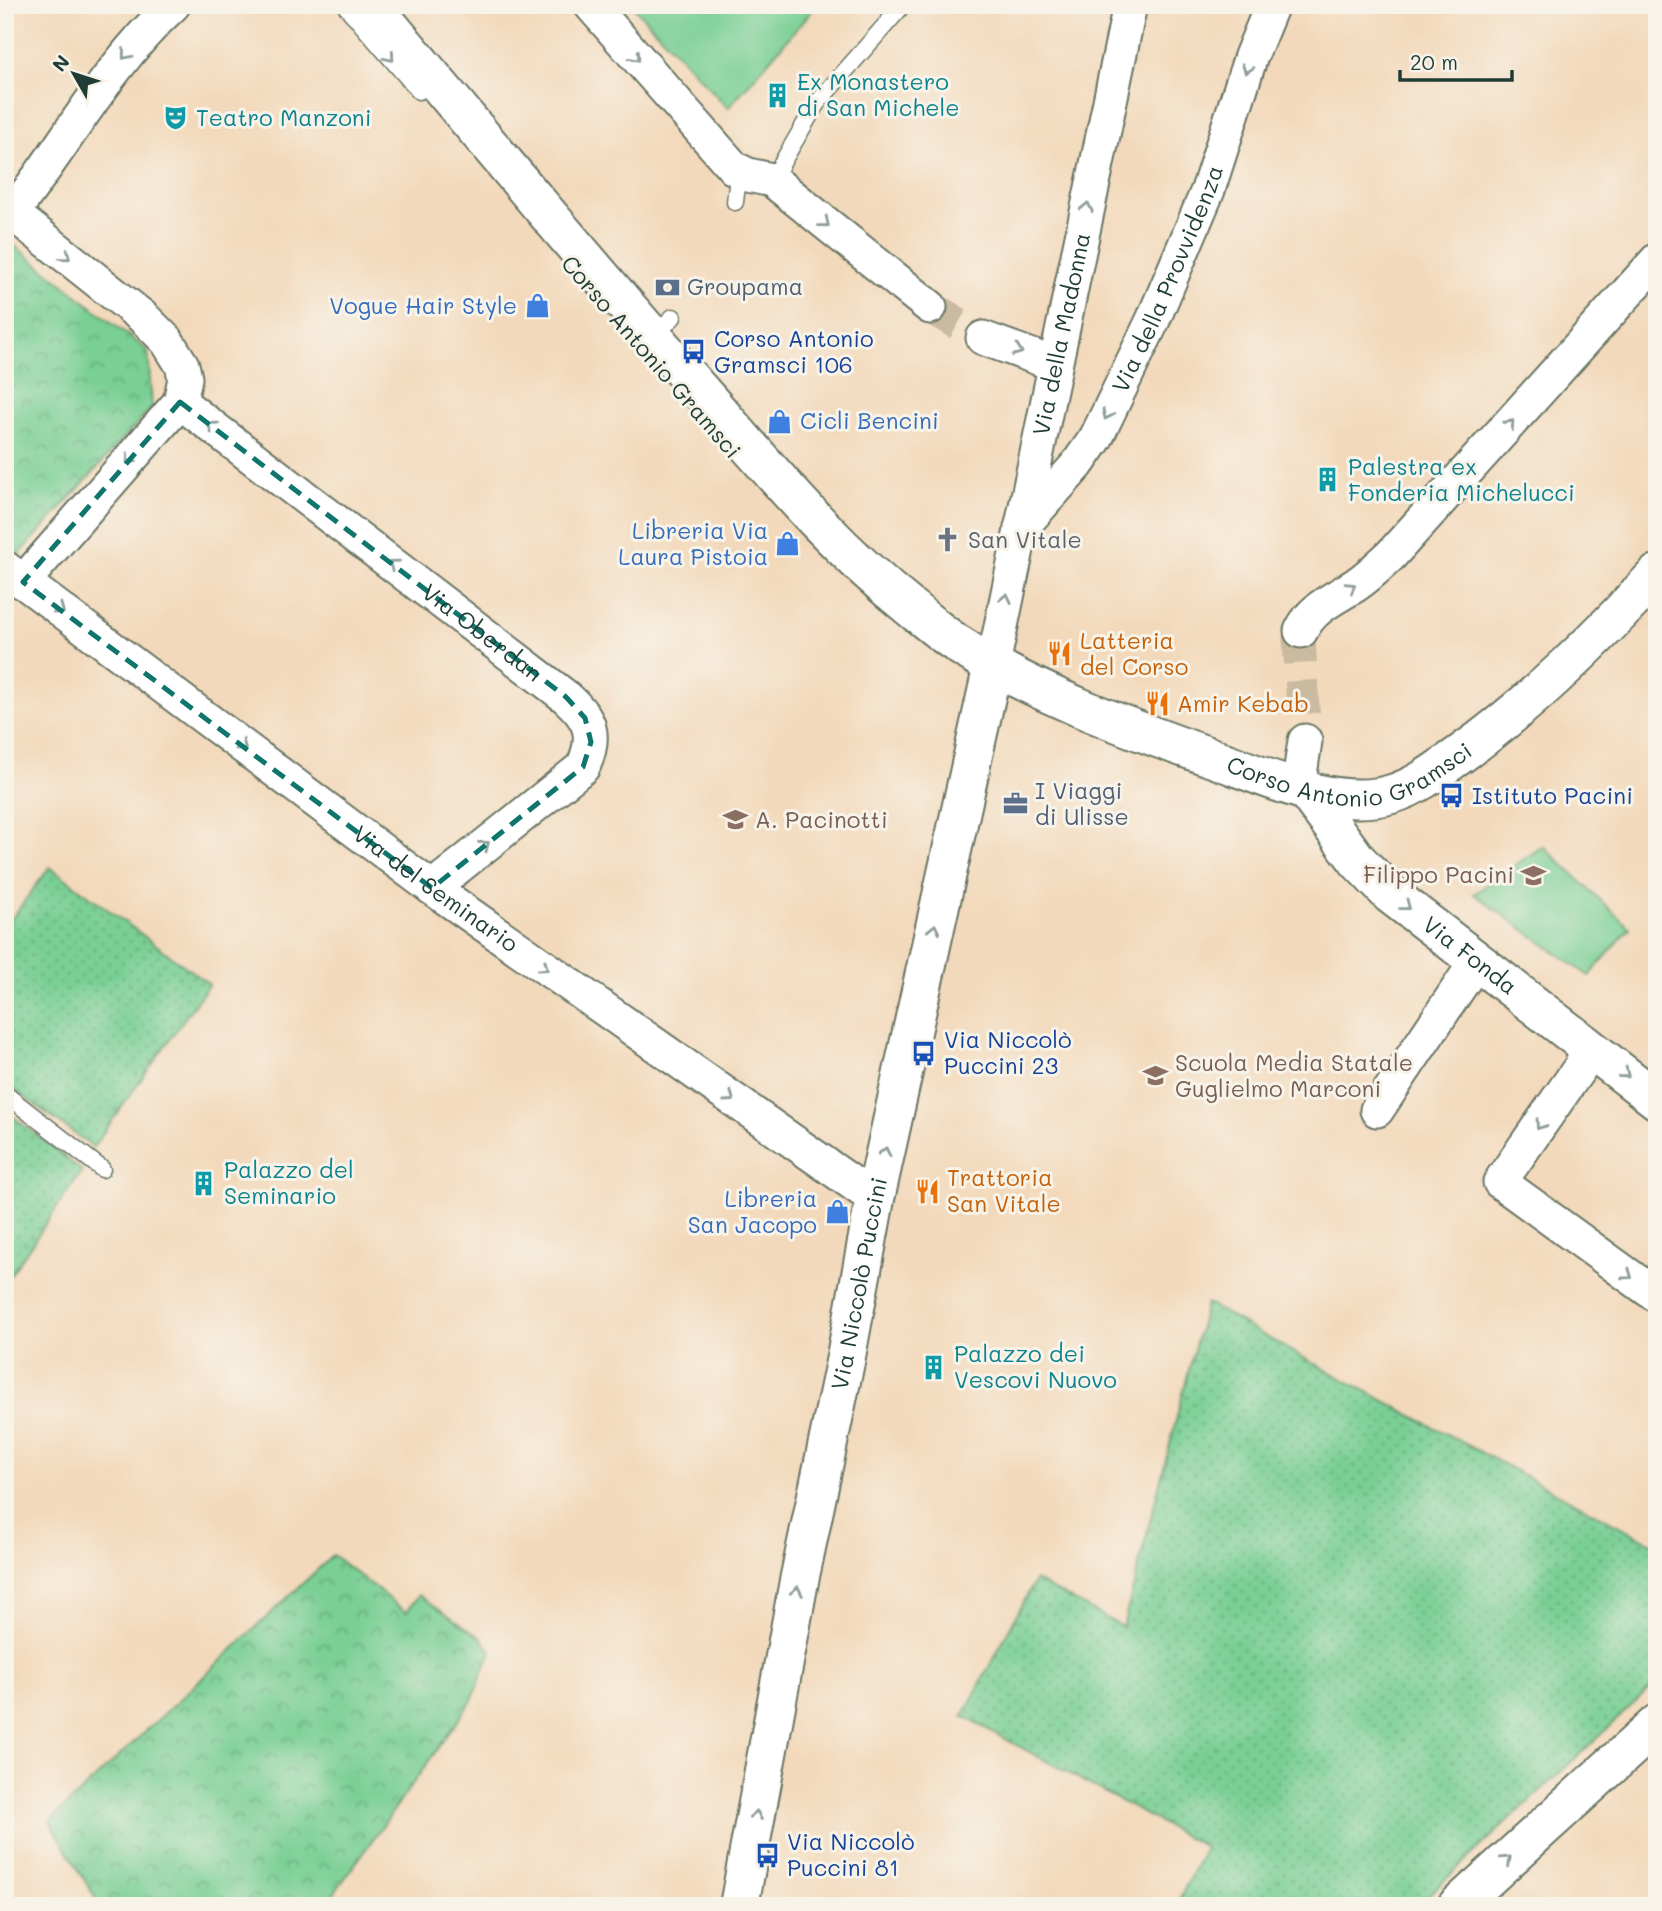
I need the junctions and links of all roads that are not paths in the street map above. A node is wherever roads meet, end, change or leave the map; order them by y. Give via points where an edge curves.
1 (173, 5) edge
2 (345, 5) edge
3 (372, 5) edge
4 (591, 5) edge
5 (903, 5) edge
6 (1130, 5) edge
7 (1272, 5) edge
8 (427, 100) dead end
9 (734, 168) junction
10 (772, 180) junction
11 (735, 202) dead end
12 (9, 217) edge
13 (559, 252) dead end
14 (1657, 260) edge
15 (930, 307) tunnel mouth
16 (983, 338) tunnel mouth
17 (1054, 364) junction
18 (180, 402) junction
19 (1021, 528) junction
20 (1657, 573) edge
21 (14, 575) edge
22 (1657, 585) edge
23 (1301, 631) tunnel mouth
24 (993, 665) junction
25 (1305, 741) tunnel mouth
26 (1305, 793) junction
27 (432, 888) junction
28 (1476, 962) junction
29 (1593, 1049) junction
30 (5, 1094) edge
31 (1657, 1100) edge
32 (1377, 1110) dead end
33 (102, 1169) dead end
34 (875, 1199) junction
35 (1657, 1296) edge
36 (1657, 1724) edge
37 (739, 1906) edge
38 (1457, 1906) edge

1 -> 12 street via 106,79
2 -> 8 lane
3 - 24 street, Corso Antonio Gramsci via 663,327 820,527 886,588 952,640
4 -> 9 street
5 - 10 lane via 817,103
17 -> 6 street, Via della Madonna
7 -> 19 street, Via della Provvidenza via 1208,190 1153,320 1096,438
9 - 10 street
9 - 11 lane
10 -> 15 street
12 -> 18 street via 144,318 167,341 185,378
13 - 24 lane, Corso Antonio Gramsci via 757,477 836,558 950,654 966,662
23 -> 14 street via 1320,607 1358,583 1407,539
16 -> 17 street
17 - 19 street, Via della Madonna
18 -> 21 street
27 -> 18 street, Via Oberdan via 583,767 591,742 585,718 566,697
24 -> 19 street, Via della Madonna
20 - 26 street, Corso Antonio Gramsci via 1543,688 1418,783 1376,798
21 -> 27 street, Via del Seminario
22 - 26 lane, Corso Antonio Gramsci via 1534,705 1442,776 1389,802 1367,806
24 - 26 street, Corso Antonio Gramsci via 1084,710
34 -> 24 street, Via Niccolò Puccini
25 - 26 street
26 -> 28 street, Via Fonda via 1390,894
27 -> 34 street, Via del Seminario
28 - 29 street, Via Fonda
28 - 32 street
29 -> 31 street, Via Fonda
29 -> 35 street via 1500,1182
30 - 33 lane
37 -> 34 street, Via Niccolò Puccini
38 -> 36 street

